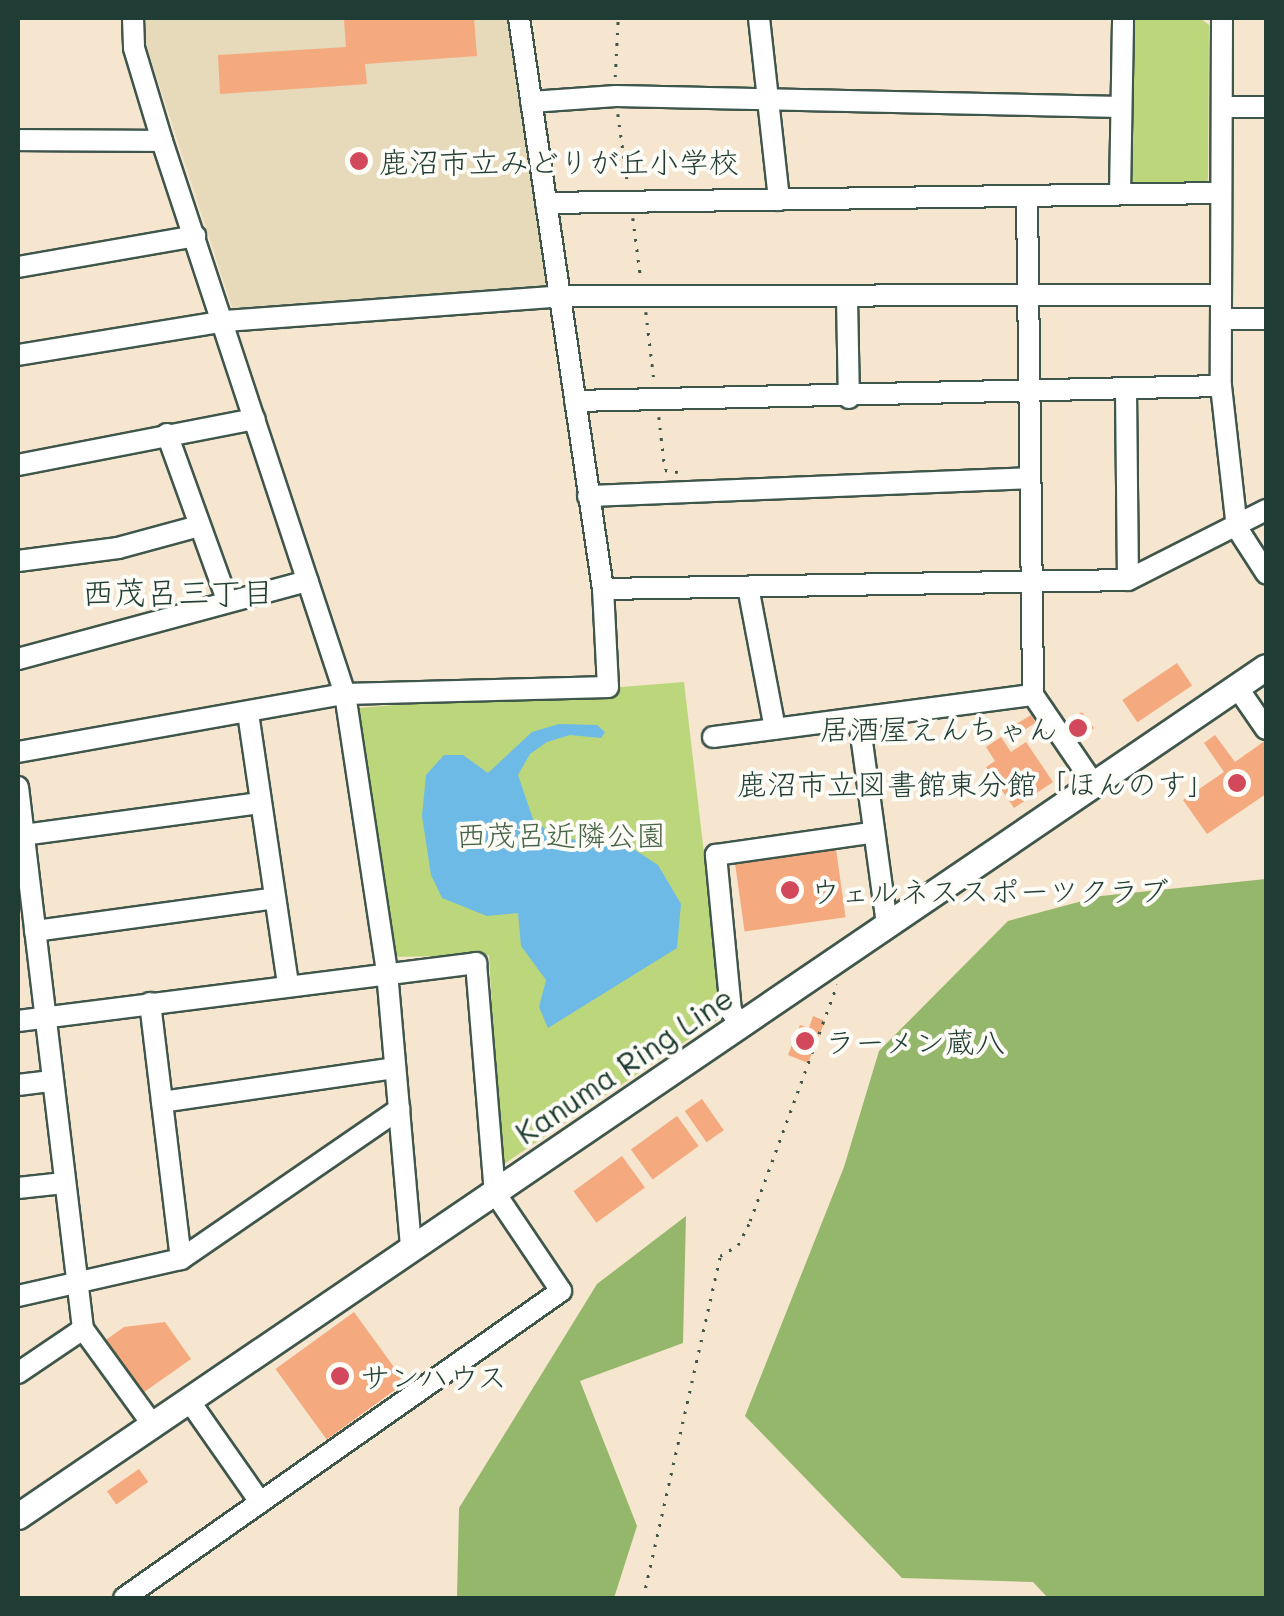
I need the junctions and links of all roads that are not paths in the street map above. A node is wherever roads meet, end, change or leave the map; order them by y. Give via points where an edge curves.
1 (133, 18) edge
2 (519, 18) edge
3 (759, 18) edge
4 (1122, 18) edge
5 (1222, 18) edge
6 (531, 102) junction
7 (768, 104) junction
8 (1121, 107) junction
9 (1222, 107) junction
10 (1266, 108) edge
11 (18, 140) edge
12 (162, 142) junction
13 (1220, 193) junction
14 (1120, 194) junction
15 (1027, 196) junction
16 (779, 200) junction
17 (546, 203) junction
18 (195, 236) junction
19 (18, 267) edge
20 (1028, 295) junction
21 (1221, 295) junction
22 (562, 296) junction
23 (847, 298) junction
24 (1221, 319) junction
25 (1266, 319) edge
26 (226, 322) junction
27 (18, 355) edge
28 (1221, 386) junction
29 (1126, 390) junction
30 (1030, 394) junction
31 (848, 398) junction
32 (575, 401) junction
33 (255, 419) junction
34 (167, 434) junction
35 (18, 465) edge
36 (1030, 478) junction
37 (588, 496) junction
38 (1266, 510) edge
39 (199, 526) junction
40 (1236, 528) junction
41 (18, 561) edge
42 (1266, 573) edge
43 (1128, 580) junction
44 (308, 581) junction
45 (1032, 585) junction
46 (748, 587) junction
47 (602, 589) junction
48 (227, 600) junction
49 (18, 660) edge
50 (1266, 667) edge
51 (1237, 687) junction
52 (346, 694) junction
53 (1033, 695) junction
54 (248, 713) junction
55 (858, 720) junction
56 (775, 728) junction
57 (1266, 729) edge
58 (712, 737) dead end
59 (18, 752) edge
60 (1093, 783) junction
61 (18, 788) edge
62 (262, 803) junction
63 (871, 833) junction
64 (23, 835) junction
65 (276, 898) junction
66 (24, 899) edge
67 (887, 924) junction
68 (35, 932) junction
69 (39, 971) junction
70 (387, 972) junction
71 (18, 974) edge
72 (288, 984) junction
73 (150, 1003) junction
74 (45, 1017) junction
75 (18, 1020) edge
76 (741, 1025) junction
77 (395, 1068) junction
78 (52, 1082) junction
79 (18, 1085) edge
80 (162, 1102) junction
81 (399, 1109) junction
82 (64, 1183) junction
83 (18, 1188) edge
84 (494, 1193) junction
85 (411, 1249) junction
86 (181, 1259) junction
87 (77, 1282) junction
88 (18, 1296) edge
89 (83, 1329) junction
90 (18, 1373) edge
91 (188, 1399) junction
92 (152, 1424) junction
93 (260, 1502) junction
94 (18, 1516) edge
95 (124, 1598) edge

1 - 12 street via 134,48
2 - 6 street
3 - 7 street
4 - 8 street
5 - 9 street
6 - 7 street via 616,96
6 - 17 street
7 - 8 street
7 - 16 street
8 - 14 street
9 - 10 street
9 - 13 street
11 - 12 street
12 - 18 street
13 - 14 street
13 - 21 street
14 - 15 street
15 - 16 street
15 - 20 street
16 - 17 street
17 - 22 street
18 - 19 street
18 - 26 street
20 - 21 street
20 - 23 street
20 - 30 street
21 - 24 street
22 - 23 street
22 - 26 street
22 - 32 street
23 - 31 street
24 - 25 street
24 - 28 street
26 - 27 street
26 - 33 street
28 - 29 street
28 - 40 street
29 - 30 street
29 - 43 street
30 - 31 street
30 - 36 street
31 - 32 street
32 - 37 street
33 - 34 street
33 - 44 street
34 - 35 street
34 - 39 street
36 - 37 street
36 - 45 street
37 - 47 street
38 - 40 street
39 - 41 street via 118,548
39 - 48 street
40 - 42 street
40 - 43 street
43 - 45 street
44 - 48 street
44 - 52 street
45 - 46 street
45 - 53 street
46 - 47 street
46 - 56 street
47 - 52 street via 608,687
48 - 49 street
50 - 51 main road, Kanuma Ring Line
51 - 57 street
51 - 60 main road, Kanuma Ring Line
52 - 54 street
52 - 70 street
53 - 55 street
53 - 60 street
54 - 59 street
54 - 62 street
55 - 56 street
55 - 63 street
56 - 58 street
60 - 67 main road, Kanuma Ring Line
61 - 64 street
62 - 64 street
62 - 65 street
63 - 67 street
63 - 76 street via 716,855 731,1011
64 - 66 street
65 - 68 street
65 - 72 street
66 - 68 street
67 - 76 main road, Kanuma Ring Line
68 - 69 street
69 - 71 street
69 - 74 street
70 - 72 street
70 - 77 street
70 - 84 street via 476,962
72 - 73 street
73 - 74 street
73 - 80 street
74 - 75 street
74 - 78 street
76 - 84 main road, Kanuma Ring Line
77 - 80 street
77 - 81 street
78 - 79 street
78 - 82 street
80 - 86 street
81 - 85 street
81 - 86 street
82 - 83 street
82 - 87 street
84 - 85 main road, Kanuma Ring Line
84 - 93 street via 561,1291
85 - 91 main road, Kanuma Ring Line
86 - 87 street
87 - 88 street
87 - 89 street
89 - 90 street
89 - 92 street
91 - 92 main road, Kanuma Ring Line
91 - 93 street
92 - 94 main road, Kanuma Ring Line
93 - 95 street

